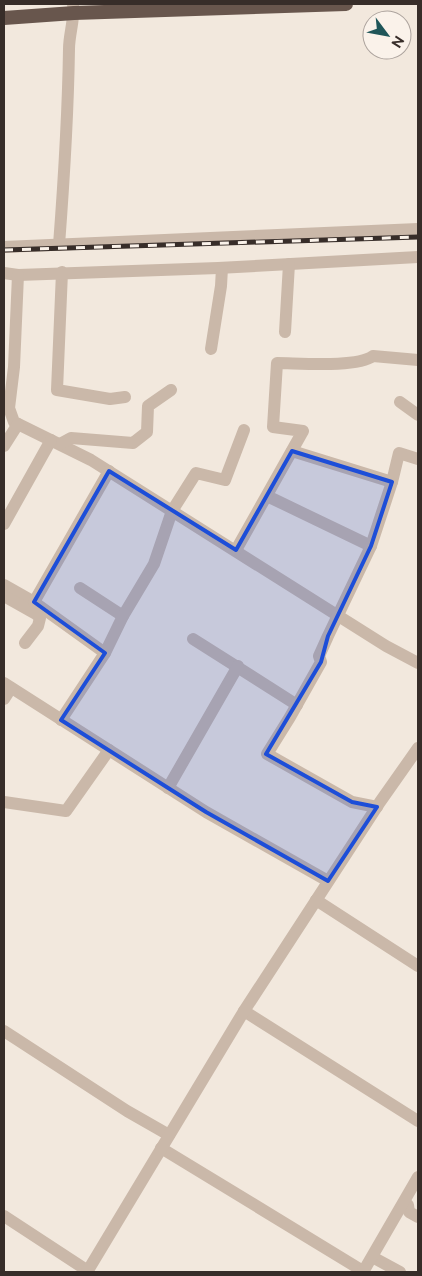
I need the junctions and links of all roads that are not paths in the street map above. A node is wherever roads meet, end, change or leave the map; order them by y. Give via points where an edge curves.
1 (346, 4) edge
2 (133, 7) edge
3 (74, 8) edge
4 (4, 18) edge
5 (418, 229) edge
6 (59, 245) junction
7 (4, 247) edge
8 (418, 257) edge
9 (289, 264) junction
10 (222, 268) junction
11 (62, 272) junction
12 (4, 273) edge
13 (18, 275) junction
14 (285, 332) dead end
15 (211, 349) dead end
16 (418, 360) edge
17 (9, 366) edge
18 (171, 390) dead end
19 (125, 397) dead end
20 (400, 402) dead end
21 (418, 415) edge
22 (18, 424) junction
23 (244, 430) dead end
24 (56, 442) junction
25 (4, 446) edge
26 (292, 451) junction
27 (418, 456) edge
28 (109, 471) junction
29 (392, 482) junction
30 (267, 496) junction
31 (172, 511) junction
32 (4, 524) edge
33 (371, 546) junction
34 (236, 550) junction
35 (4, 585) edge
36 (80, 588) dead end
37 (4, 596) edge
38 (34, 602) junction
39 (338, 615) junction
40 (123, 616) junction
41 (194, 639) dead end
42 (25, 644) dead end
43 (105, 653) junction
44 (418, 664) edge
45 (238, 666) junction
46 (7, 686) edge
47 (4, 699) edge
48 (297, 705) junction
49 (61, 720) junction
50 (418, 748) edge
51 (109, 750) junction
52 (414, 761) edge
53 (168, 788) junction
54 (4, 802) edge
55 (376, 807) junction
56 (328, 881) junction
57 (316, 900) junction
58 (418, 966) edge
59 (244, 1011) junction
60 (4, 1031) edge
61 (418, 1121) edge
62 (169, 1135) junction
63 (161, 1148) junction
64 (418, 1177) edge
65 (418, 1188) edge
66 (408, 1205) junction
67 (4, 1216) edge
68 (418, 1217) edge
69 (376, 1260) junction
70 (88, 1272) edge
71 (365, 1272) edge
72 (400, 1272) edge

1 - 2 highway
2 - 3 highway
3 - 4 highway
3 - 6 street via 69,38 68,119
5 - 6 street
6 - 7 street
8 - 9 street
9 - 10 street
9 - 14 street
10 - 11 street
10 - 15 street
11 - 13 street
11 - 19 street via 57,390 110,399
12 - 13 street
13 - 17 street
16 - 26 street via 373,356 368,360 338,364 277,363 272,426 303,431
17 - 22 street via 9,408 14,422
18 - 24 street via 148,406 147,432 133,443 71,438
20 - 21 street
22 - 24 street
22 - 25 street
23 - 31 street via 224,480 196,473
24 - 28 street
24 - 32 street
26 - 29 street
26 - 30 street
27 - 29 street via 399,453
28 - 31 street
28 - 38 street
29 - 33 street
30 - 33 street
30 - 34 street
31 - 34 street
31 - 40 street via 154,564
33 - 39 street
34 - 39 street
35 - 38 street
36 - 40 street
37 - 42 street via 40,618
38 - 43 street
39 - 44 street
39 - 48 street via 319,656 321,662
40 - 43 street
41 - 45 street
43 - 49 street
45 - 48 street
45 - 53 street
46 - 47 street
46 - 49 street
48 - 55 street via 267,754 352,802
49 - 51 street
50 - 52 street
51 - 53 street
51 - 54 street via 66,811
52 - 55 street
53 - 56 street
55 - 56 street
56 - 57 street
57 - 58 street
57 - 59 street
59 - 61 street
59 - 62 street
60 - 62 street
62 - 63 street
63 - 70 street
63 - 71 street
64 - 71 street
65 - 66 street
66 - 68 street via 409,1212
66 - 69 street
67 - 70 street
69 - 71 street
69 - 72 street

